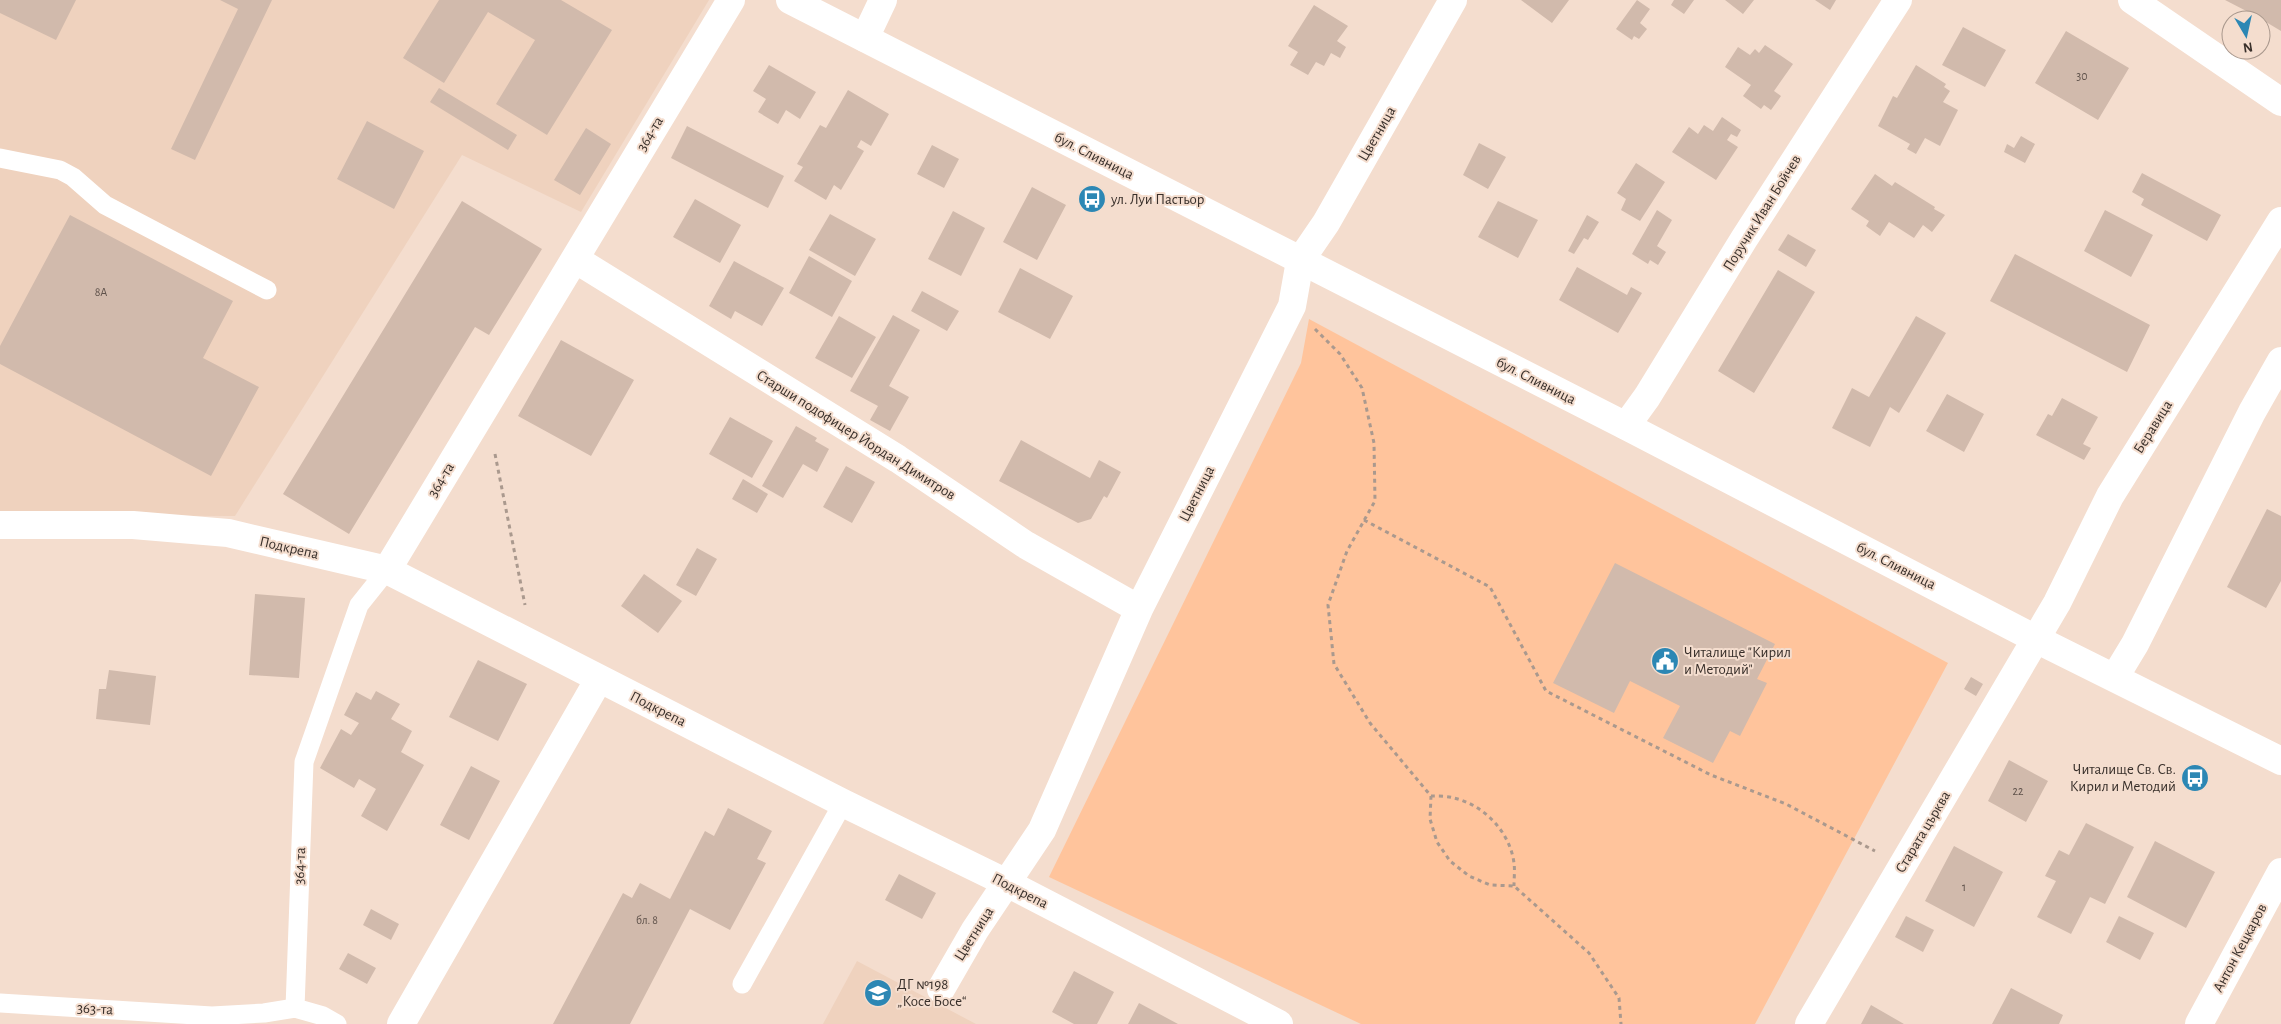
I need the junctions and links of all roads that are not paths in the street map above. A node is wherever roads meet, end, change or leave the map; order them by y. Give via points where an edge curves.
1 (731, 0) edge
2 (790, 0) edge
3 (883, 0) edge
4 (1453, 0) edge
5 (1898, 0) edge
6 (2132, 0) edge
7 (865, 38) junction
8 (2281, 102) edge
9 (0, 158) edge
10 (2281, 222) edge
11 (575, 259) junction
12 (1300, 261) junction
13 (267, 290) dead end
14 (2281, 361) edge
15 (1626, 426) junction
16 (0, 525) edge
17 (386, 570) junction
18 (1139, 609) junction
19 (2036, 639) junction
20 (2115, 678) junction
21 (599, 679) junction
22 (2281, 762) edge
23 (843, 803) junction
24 (2281, 872) edge
25 (1007, 883) junction
26 (742, 984) dead end
27 (941, 989) dead end
28 (0, 1003) edge
29 (295, 1008) junction
30 (337, 1024) edge
31 (401, 1024) edge
32 (1279, 1024) edge
33 (1809, 1024) edge
34 (2199, 1024) edge

1 - 11 street, 364-та
2 - 7 street, бул. Сливница
3 - 7 street
4 - 12 street, Цветница via 1326,224
5 - 15 street, Поручик Иван Бойчев
6 - 8 street
7 - 12 street, бул. Сливница
9 - 13 lane via 60,170 105,205
10 - 19 street, Беравица via 2110,496 2057,604
11 - 17 street, 364-та
11 - 18 street, Старши подофицер Йордан Димитров via 898,459 1026,545
12 - 15 street, бул. Сливница
12 - 18 street, Цветница via 1292,306
14 - 20 street
15 - 19 street, бул. Сливница
16 - 17 street, Подкрепа via 134,525 228,533
17 - 21 street, Подкрепа
17 - 29 lane, 364-та via 359,605 304,762
18 - 25 street, Цветница via 1042,830
19 - 20 street, бул. Сливница
19 - 33 street, Старата църква
20 - 22 street, бул. Сливница
21 - 23 street, Подкрепа
21 - 31 street
23 - 25 street, Подкрепа
23 - 26 lane
24 - 34 street, Антон Кецкаров
25 - 27 street, Цветница
25 - 32 street, Подкрепа
28 - 29 lane, 363-та via 212,1016
29 - 30 lane, 363-та

